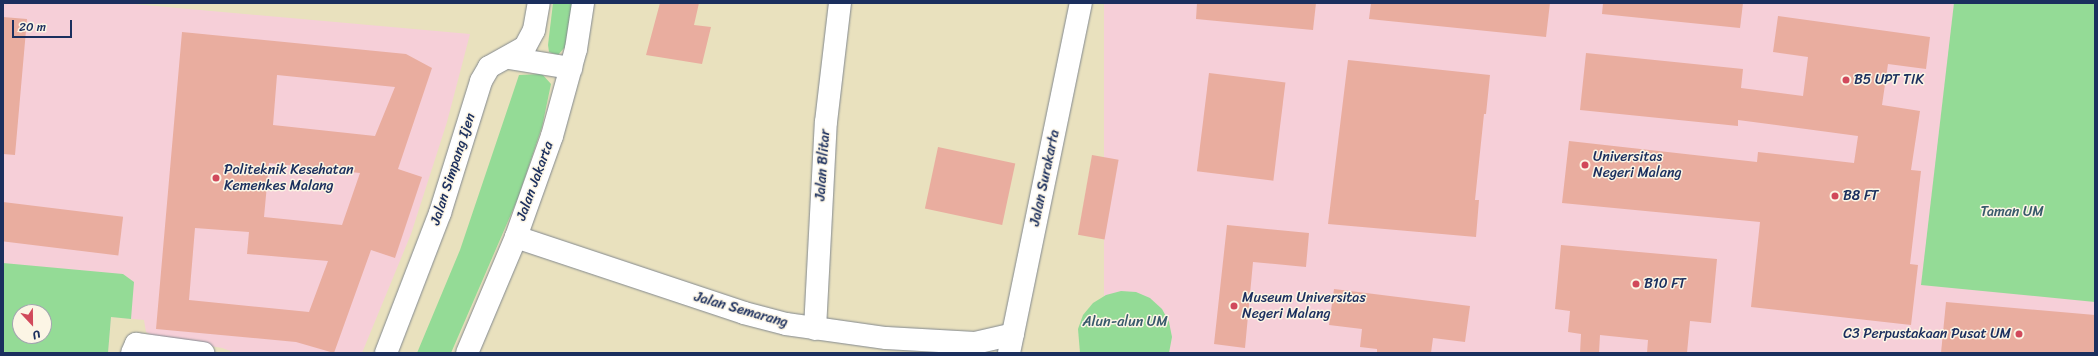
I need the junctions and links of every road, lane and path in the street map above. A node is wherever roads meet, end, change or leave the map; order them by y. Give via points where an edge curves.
1 (539, 3) edge
2 (583, 3) edge
3 (840, 3) edge
4 (1081, 3) edge
5 (509, 58) junction
6 (571, 68) junction
7 (516, 238) junction
8 (815, 329) junction
9 (1011, 343) edge
10 (984, 348) edge
11 (132, 353) edge
12 (203, 353) edge
13 (386, 353) edge
14 (467, 353) edge

1 - 5 street, Jalan Simpang Ijen via 534,30 525,47
2 - 6 street, Jalan Jakarta
3 - 8 street, Jalan Blitar via 826,115
4 - 9 street, Jalan Surakarta
5 - 6 street
5 - 13 street, Jalan Simpang Ijen via 489,68 481,82 440,213
6 - 7 street, Jalan Jakarta via 552,136
7 - 8 street, Jalan Semarang via 744,313
7 - 14 street, Jalan Jakarta
8 - 10 street, Jalan Semarang
9 - 10 street, Jalan Semarang
11 - 12 street via 136,344

